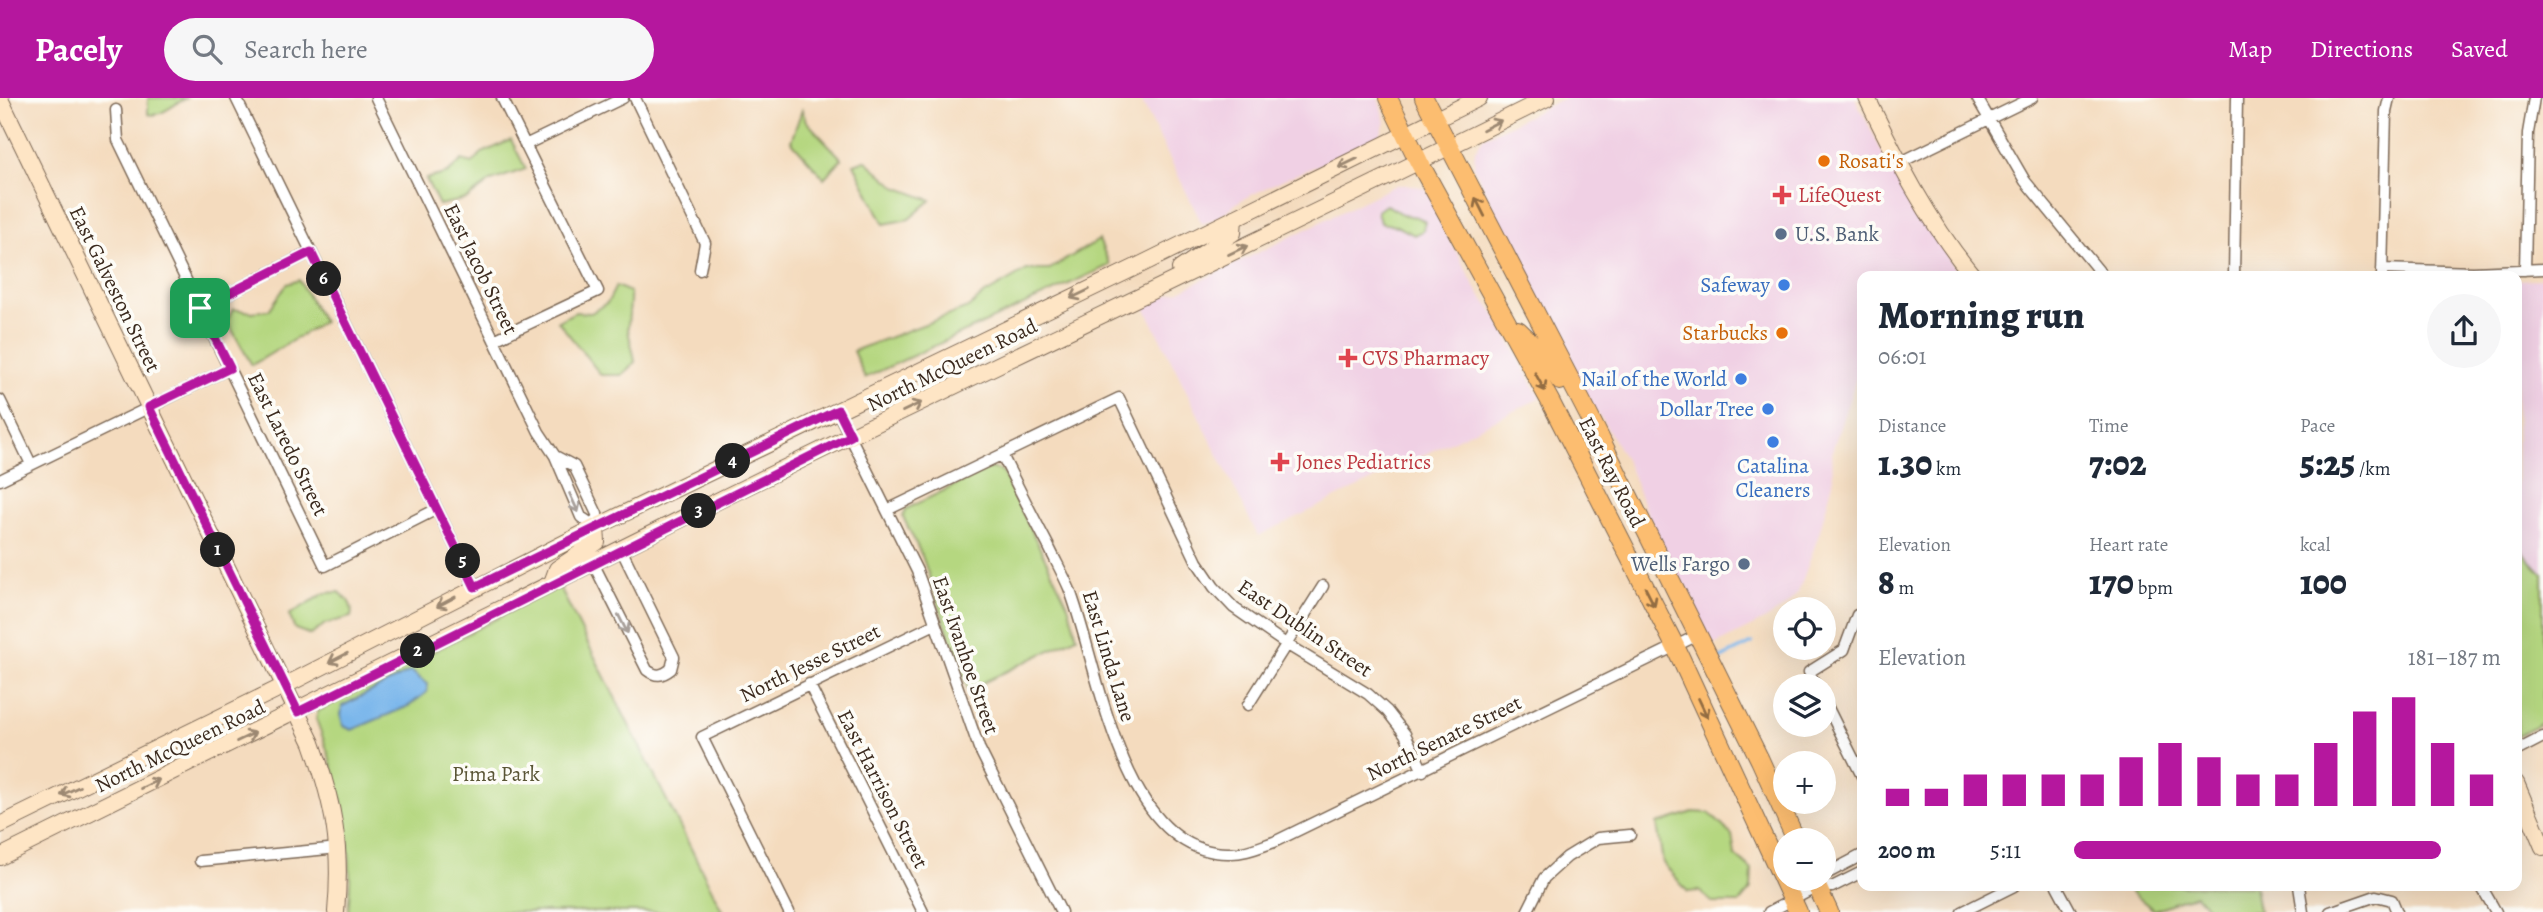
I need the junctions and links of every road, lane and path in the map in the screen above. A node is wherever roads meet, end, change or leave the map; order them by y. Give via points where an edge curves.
1 (236, 98) edge
2 (376, 98) edge
3 (502, 98) edge
4 (622, 98) edge
5 (635, 98) edge
6 (1388, 98) edge
7 (1424, 98) edge
8 (1479, 98) edge
9 (1547, 98) edge
10 (1867, 98) edge
11 (1977, 98) edge
12 (2032, 98) edge
13 (2237, 98) edge
14 (2389, 98) edge
15 (2534, 98) edge
16 (0, 99) edge
17 (116, 110) dead end
18 (1435, 120) junction
19 (1988, 121) junction
20 (6, 127) edge
21 (1406, 135) junction
22 (526, 145) junction
23 (1449, 147) junction
24 (1419, 162) junction
25 (1899, 163) junction
26 (1234, 218) junction
27 (311, 252) junction
28 (2543, 268) edge
29 (700, 270) dead end
30 (2525, 270) junction
31 (1969, 271) edge
32 (2099, 271) edge
33 (2234, 271) edge
34 (2382, 271) edge
35 (2477, 271) edge
36 (1154, 291) junction
37 (200, 308) junction
38 (1505, 317) junction
39 (494, 340) junction
40 (230, 368) junction
41 (0, 400) edge
42 (149, 407) junction
43 (838, 410) junction
44 (1588, 414) junction
45 (851, 436) junction
46 (1002, 455) junction
47 (32, 464) junction
48 (0, 480) edge
49 (437, 509) junction
50 (887, 510) junction
51 (596, 527) junction
52 (621, 549) junction
53 (593, 563) junction
54 (553, 583) junction
55 (1323, 586) dead end
56 (475, 587) junction
57 (1857, 615) dead end
58 (935, 624) junction
59 (1698, 635) junction
60 (1286, 644) junction
61 (1675, 646) junction
62 (1810, 674) edge
63 (808, 684) junction
64 (286, 685) junction
65 (1248, 705) dead end
66 (298, 712) junction
67 (1836, 724) edge
68 (2543, 737) edge
69 (2522, 748) edge
70 (1857, 766) edge
71 (1423, 771) junction
72 (2522, 797) edge
73 (0, 825) edge
74 (1791, 828) edge
75 (1630, 835) dead end
76 (2543, 847) edge
77 (339, 848) junction
78 (1201, 848) joint
79 (0, 857) edge
80 (1857, 858) edge
81 (200, 861) dead end
82 (1836, 870) edge
83 (1857, 874) edge
84 (1836, 885) edge
85 (1809, 891) edge
86 (1822, 891) edge
87 (2004, 891) edge
88 (2060, 891) edge
89 (2300, 891) edge
90 (2484, 891) edge
91 (1795, 906) edge
92 (336, 912) edge
93 (789, 912) edge
94 (923, 912) edge
95 (1060, 912) edge
96 (1527, 912) edge
97 (1769, 912) edge
98 (1829, 912) edge
99 (1962, 912) edge
100 (2071, 912) edge
101 (2303, 912) edge
102 (2330, 912) edge
103 (2396, 912) edge
104 (2496, 912) edge

1 - 27 street
2 - 39 street, East Jacob Street
3 - 22 street
4 - 22 street
5 - 29 street via 705,243
6 - 21 main road, East Ray Road
7 - 18 main road, East Ray Road
8 - 18 main road, North McQueen Road
23 -> 9 main road, North McQueen Road
10 - 25 main road
11 - 19 street
12 - 19 street
13 - 33 street
14 - 34 street
15 - 30 street via 2528,133
16 - 20 main road, East Galveston Street
17 - 37 street, East Laredo Street via 118,140
18 - 21 main road, North McQueen Road
18 - 23 main road, East Ray Road
19 - 25 street
19 - 32 street via 2025,181
20 - 42 main road, East Galveston Street
21 - 24 main road, East Ray Road
21 -> 26 main road, North McQueen Road
22 - 39 street via 598,291
23 - 24 main road, North McQueen Road
44 -> 23 main road, East Ray Road
36 -> 24 main road, North McQueen Road
24 - 38 main road, East Ray Road
25 - 31 main road
26 - 36 main road via 1233,233
26 -> 43 main road, North McQueen Road
27 - 37 street
27 - 49 street
28 - 30 street
30 - 35 street
45 -> 36 main road, North McQueen Road
37 - 40 street, East Laredo Street
38 - 44 main road via 1541,352 1576,407
38 -> 61 main road, East Ray Road
39 - 51 street, East Jacob Street via 539,432 555,456 574,466 597,514
40 - 42 street
40 - 49 street, East Laredo Street via 326,566
41 - 47 street
42 - 47 street
42 - 64 main road, East Galveston Street
43 - 45 street, East Ivanhoe Street
43 - 51 main road, North McQueen Road
44 - 59 main road, East Ray Road
45 - 50 street, East Ivanhoe Street
45 - 52 main road, North McQueen Road
46 - 50 street
46 - 60 street, East Dublin Street via 1119,398 1197,562 1234,608
46 - 78 street, East Linda Lane via 1068,587 1116,743 1131,774 1151,812 1168,829
47 - 48 street
49 - 56 street
50 - 58 street, East Ivanhoe Street via 917,571
51 - 54 main road via 597,542 557,569
51 - 56 main road, North McQueen Road
52 - 53 main road, North McQueen Road
53 -> 52 street via 647,670 662,675 671,669 674,657
53 - 54 main road, North McQueen Road
54 - 66 main road, North McQueen Road
55 - 60 street
56 -> 64 main road, North McQueen Road
57 - 62 street via 1844,650
58 - 63 street, North Jesse Street
58 - 95 street, East Ivanhoe Street via 978,748
59 - 61 street, North Senate Street
59 - 74 main road, East Ray Road
60 - 65 street
60 - 71 street, East Dublin Street via 1368,694 1387,711 1405,734
61 - 71 street, North Senate Street
61 -> 91 main road, East Ray Road
63 - 93 street, North Jesse Street via 702,737
63 - 94 street, East Harrison Street
64 - 66 main road, East Galveston Street
64 -> 73 main road, North McQueen Road
66 - 77 main road, East Galveston Street via 328,786
79 -> 66 main road, North McQueen Road
67 - 70 street
68 - 69 street
71 - 78 street, North Senate Street via 1249,851 1227,854
72 - 76 main road
75 - 96 street via 1598,838 1567,857 1544,878
77 - 81 street
77 - 92 main road, East Galveston Street
80 - 82 street
83 - 84 street
85 - 91 street
86 - 98 main road
87 - 99 street
88 - 100 street
89 - 101 street
90 - 104 street
91 - 97 street
102 - 103 street via 2376,896 2392,900

